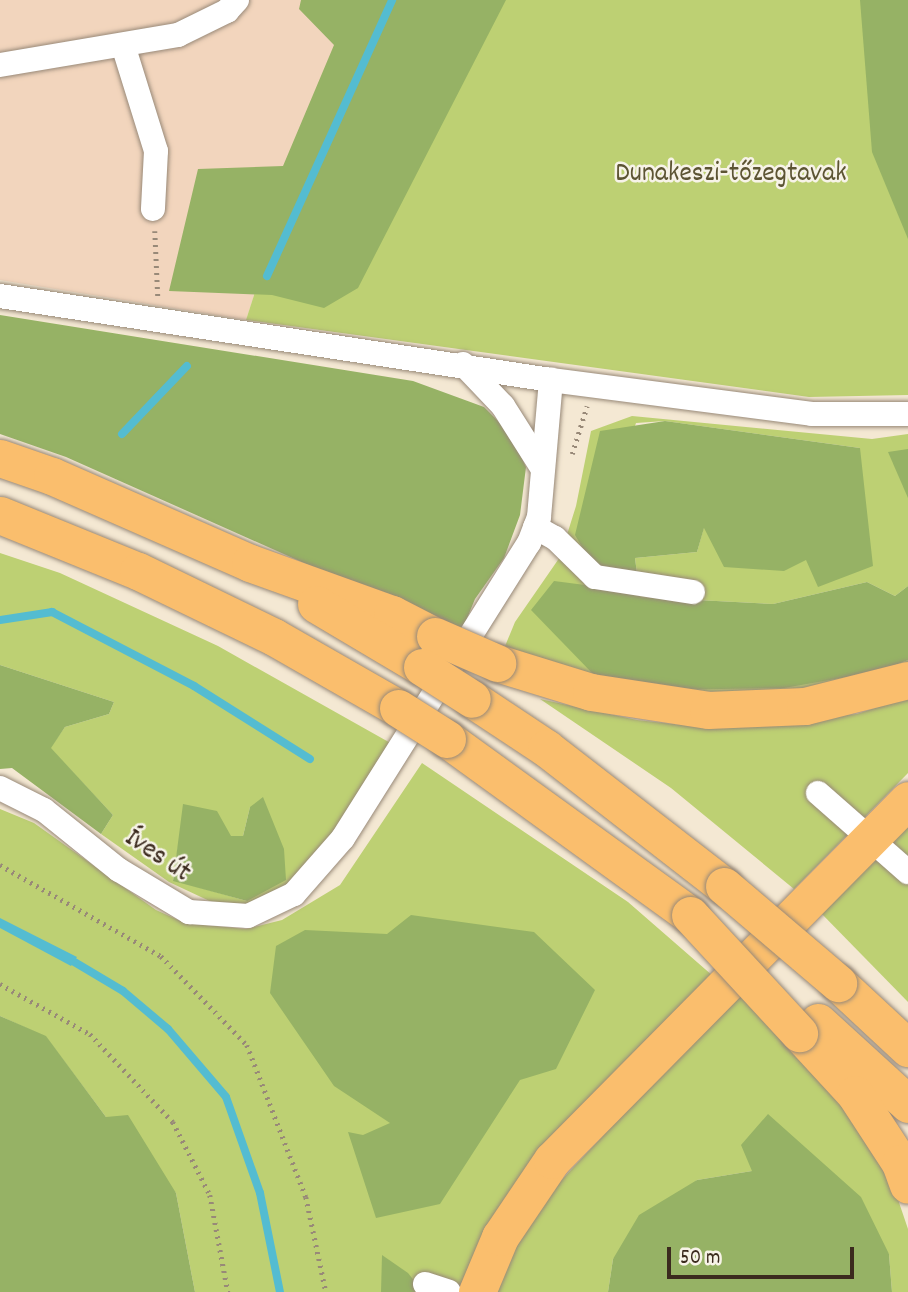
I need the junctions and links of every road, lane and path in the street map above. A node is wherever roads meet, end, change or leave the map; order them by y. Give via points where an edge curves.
1 (237, 0) edge
2 (123, 45) junction
3 (0, 65) edge
4 (153, 209) joint
5 (0, 296) edge
6 (158, 303) dead end
7 (463, 364) junction
8 (551, 380) junction
9 (908, 414) edge
10 (0, 458) edge
11 (541, 466) junction
12 (0, 515) edge
13 (535, 527) junction
14 (692, 592) dead end
15 (429, 651) junction
16 (908, 680) edge
17 (0, 788) edge
18 (818, 793) dead end
19 (908, 800) edge
20 (870, 839) junction
21 (0, 865) edge
22 (908, 872) edge
23 (0, 984) edge
24 (804, 1023) junction
25 (908, 1048) edge
26 (908, 1104) edge
27 (908, 1185) edge
28 (425, 1284) dead end
29 (228, 1292) edge
30 (326, 1292) edge
31 (449, 1292) edge
32 (477, 1292) edge

1 - 2 street via 227,11 178,35
2 - 3 street
2 - 4 street via 156,150
4 - 6 path
5 - 7 street
7 - 8 street
7 - 11 street via 503,406
8 - 9 street via 812,414
8 - 11 street
10 - 15 highway via 52,476 250,563
11 - 13 street
12 - 24 highway, bridge via 138,570 274,637 398,708 690,915
13 - 14 street via 555,538 594,577
13 - 17 street, Íves út via 481,623 393,758 316,874 294,894 247,916 215,917 166,903 44,810
15 - 16 highway, bridge via 497,663 591,692 708,710 805,706
15 - 25 highway, bridge via 472,699 546,748 724,886
18 - 20 street
19 - 20 highway
20 - 22 street
20 - 32 highway via 552,1160 500,1237
21 - 30 path via 161,956 247,1045 306,1197
23 - 29 path via 90,1034 173,1122 210,1195
24 - 26 highway
24 - 27 highway via 900,1163
28 - 31 street

